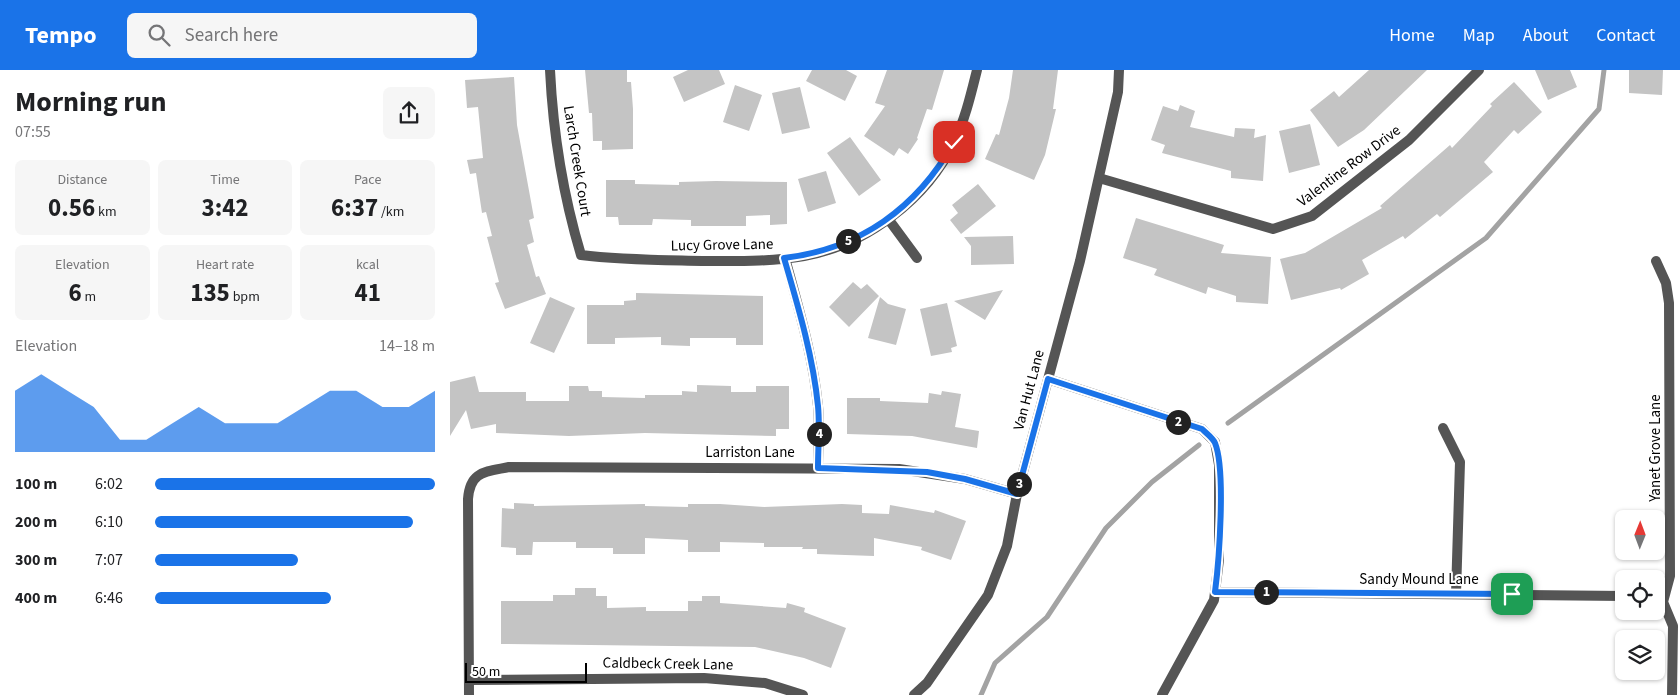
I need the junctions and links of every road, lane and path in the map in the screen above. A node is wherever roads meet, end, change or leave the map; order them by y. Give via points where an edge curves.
1 (550, 70) edge
2 (977, 70) edge
3 (1119, 70) edge
4 (1479, 70) edge
5 (1099, 178) junction
6 (889, 220) junction
7 (580, 255) joint
8 (784, 258) junction
9 (917, 258) dead end
10 (1656, 261) dead end
11 (1048, 379) junction
12 (1443, 428) dead end
13 (818, 468) junction
14 (1017, 494) junction
15 (1665, 587) edge
16 (1215, 592) junction
17 (1456, 594) junction
18 (1615, 596) edge
19 (1665, 612) edge
20 (469, 680) junction
21 (469, 695) edge
22 (803, 695) edge
23 (914, 695) edge
24 (1162, 695) edge
25 (1672, 695) edge

1 - 7 street, Larch Creek Court via 556,138 568,212
2 - 6 street, Lucy Grove Lane via 970,101 940,167
3 - 5 street, Van Hut Lane via 1118,92
4 - 5 street, Valentine Row Drive via 1409,140 1312,216 1273,230
5 - 11 street, Van Hut Lane
6 - 8 street, Lucy Grove Lane via 842,244 806,256
6 - 9 street
7 - 8 street, Lucy Grove Lane via 616,260 761,261
8 - 13 street via 815,386 819,424
10 - 15 street, Yanet Grove Lane via 1666,283 1669,303 1670,576
11 - 14 street, Van Hut Lane
11 - 16 street via 1202,429 1215,442 1220,474 1219,560
12 - 17 street via 1460,462
13 - 14 street, Larriston Lane via 927,472
13 - 20 street, Larriston Lane via 509,467 481,474 473,479 468,500
14 - 23 street, Van Hut Lane via 1007,546 988,595 927,683
16 - 17 street, Sandy Mound Lane
16 - 24 street via 1214,600
17 - 18 street, Sandy Mound Lane
19 - 25 street, Yanet Grove Lane via 1673,626
20 - 21 street
20 - 22 street, Caldbeck Creek Lane via 704,678 764,683

